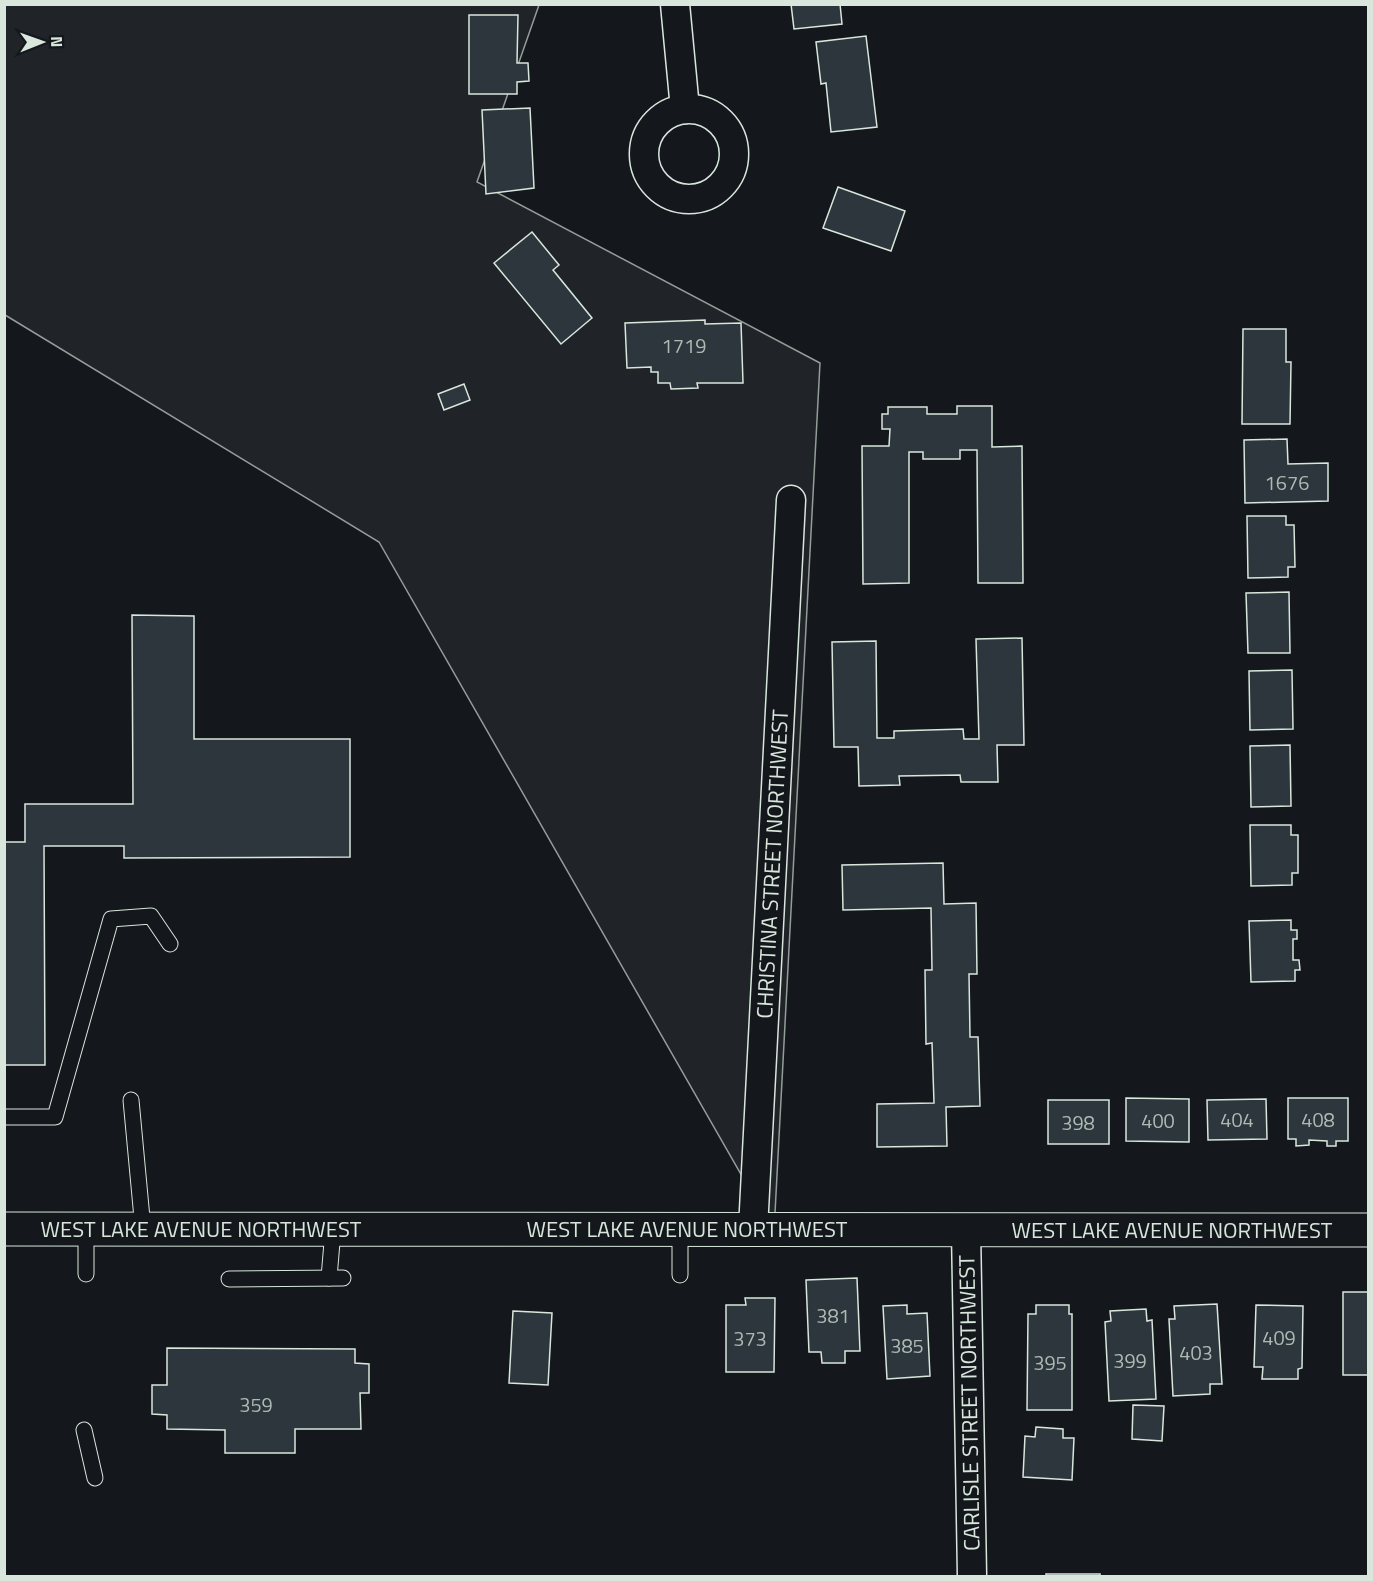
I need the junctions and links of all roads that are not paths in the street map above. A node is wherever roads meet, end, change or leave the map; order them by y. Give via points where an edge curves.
1 (675, 4) edge
2 (685, 109) dead end
3 (791, 500) dead end
4 (170, 944) dead end
5 (131, 1100) dead end
6 (4, 1117) edge
7 (4, 1229) edge
8 (86, 1229) junction
9 (143, 1229) junction
10 (680, 1229) junction
11 (753, 1229) junction
12 (966, 1229) junction
13 (333, 1230) junction
14 (1368, 1230) edge
15 (86, 1274) dead end
16 (680, 1275) dead end
17 (229, 1279) dead end
18 (84, 1430) dead end
19 (95, 1478) dead end
20 (972, 1576) edge

1 - 2 street
3 - 11 street, CHRISTINA STREET NORTHWEST
4 - 6 lane via 151,916 111,919 55,1117
5 - 9 lane
7 - 8 street, WEST LAKE AVENUE NORTHWEST
8 - 9 street, WEST LAKE AVENUE NORTHWEST
8 - 15 lane
9 - 13 street, WEST LAKE AVENUE NORTHWEST
10 - 11 street, WEST LAKE AVENUE NORTHWEST
10 - 13 street, WEST LAKE AVENUE NORTHWEST
10 - 16 lane
11 - 12 street, WEST LAKE AVENUE NORTHWEST
12 - 14 street, WEST LAKE AVENUE NORTHWEST
12 - 20 street, CARLISLE STREET NORTHWEST
13 - 17 lane via 336,1278
18 - 19 lane

